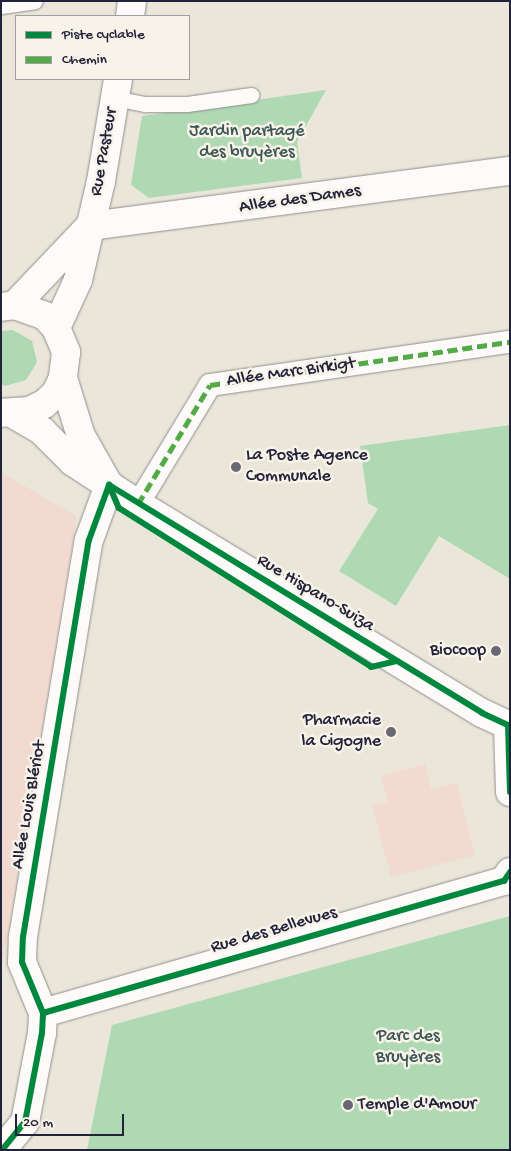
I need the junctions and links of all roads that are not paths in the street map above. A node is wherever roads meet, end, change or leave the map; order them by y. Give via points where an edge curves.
1 (34, 1) edge
2 (132, 1) edge
3 (1, 6) edge
4 (130, 15) edge
5 (116, 88) edge
6 (251, 95) dead end
7 (510, 172) edge
8 (90, 226) junction
9 (8, 306) edge
10 (56, 328) junction
11 (510, 342) edge
12 (63, 378) junction
13 (7, 414) edge
14 (109, 485) junction
15 (138, 504) junction
16 (509, 725) edge
17 (510, 792) edge
18 (510, 872) edge
19 (43, 1013) junction
20 (2, 1150) edge

1 - 3 lane
2 - 4 street
5 - 6 lane via 146,104 187,104
5 - 8 street, Rue Pasteur
7 - 8 street, Allée des Dames
8 - 9 street
8 - 10 street, Rue Pasteur via 78,280
9 - 10 street via 31,308
10 - 12 street via 66,352
11 - 15 street, Allée Marc Birkigt via 210,384
12 - 13 street via 56,393 44,404
12 - 14 street, Rue Hispano-Suiza via 81,436
13 - 14 street, Rue Hispano-Suiza via 42,431 73,462
14 - 15 street, Rue Hispano-Suiza
14 - 19 street, Allée Louis Blériot via 89,540 23,937 22,962
15 - 16 street, Rue Hispano-Suiza via 474,708
16 - 17 street via 506,756
18 - 19 street, Rue des Bellevues via 504,881
19 - 20 street via 25,1122

